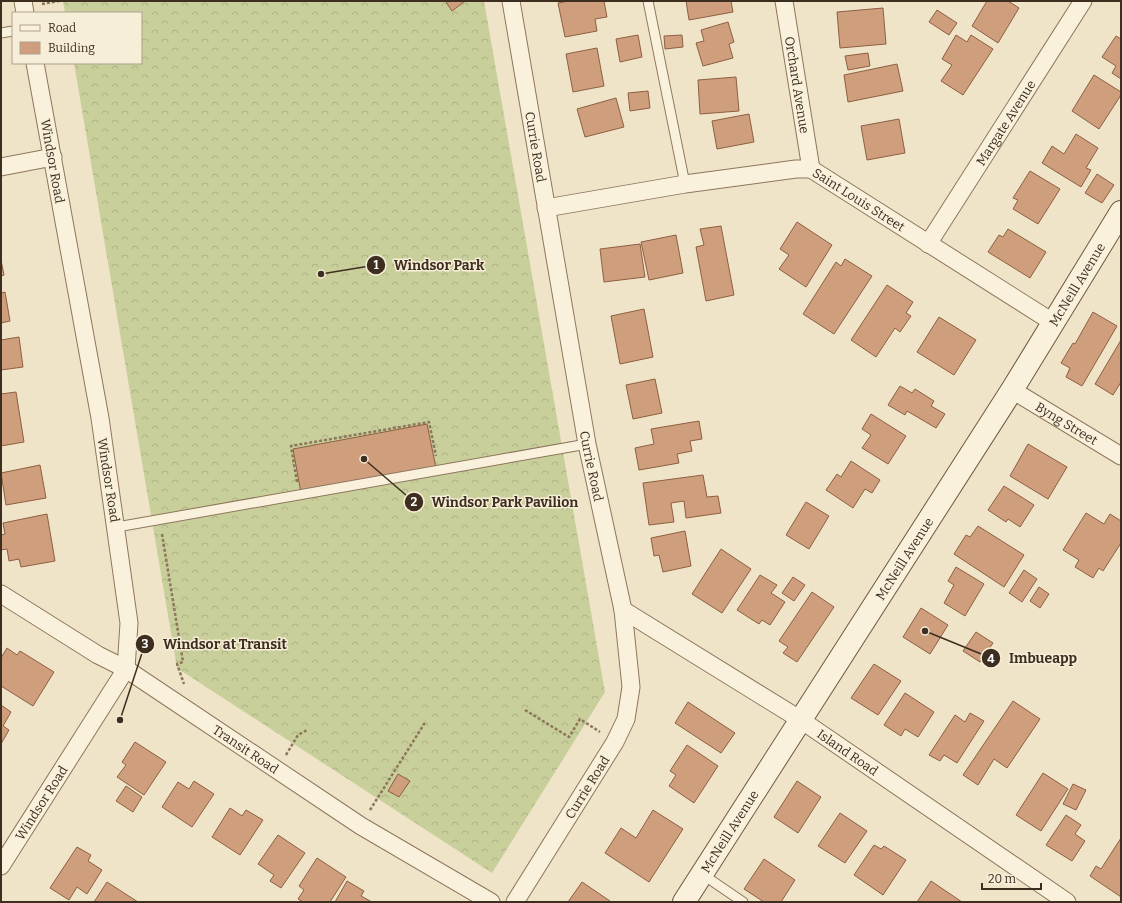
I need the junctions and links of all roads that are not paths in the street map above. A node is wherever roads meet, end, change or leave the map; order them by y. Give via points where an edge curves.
1 (23, 1) edge
2 (511, 1) edge
3 (648, 1) edge
4 (784, 1) edge
5 (1083, 1) edge
6 (25, 12) edge
7 (12, 31) edge
8 (1, 33) edge
9 (35, 64) edge
10 (53, 157) junction
11 (1, 166) edge
12 (811, 169) junction
13 (685, 184) junction
14 (546, 208) junction
15 (1121, 212) edge
16 (928, 244) junction
17 (1054, 322) junction
18 (1012, 390) junction
19 (587, 444) junction
20 (1121, 456) edge
21 (117, 527) junction
22 (1, 594) edge
23 (623, 610) junction
24 (126, 669) junction
25 (801, 720) junction
26 (1, 866) edge
27 (702, 874) junction
28 (491, 902) edge
29 (515, 902) edge
30 (684, 902) edge
31 (743, 902) edge
32 (1067, 902) edge

1 - 6 street
2 - 14 street, Currie Road
3 - 13 lane
4 - 12 street, Orchard Avenue
5 - 16 street, Margate Avenue
7 - 8 lane
9 - 10 street, Windsor Road
10 - 11 street
10 - 21 street, Windsor Road via 99,410
12 - 13 street, Saint Louis Street
12 - 16 street, Saint Louis Street
13 - 14 street, Saint Louis Street
14 - 19 street, Currie Road
15 - 17 street, McNeill Avenue
16 - 17 street, Saint Louis Street
17 - 18 street, McNeill Avenue
18 - 20 street, Byng Street
18 - 25 street, McNeill Avenue
19 - 21 lane
19 - 23 street, Currie Road
21 - 24 street, Windsor Road via 129,623
22 - 24 street, Transit Road via 98,655
23 - 25 street, Island Road
23 - 29 street, Currie Road via 631,687 626,719 615,742
24 - 26 street, Windsor Road
24 - 28 street, Transit Road via 361,826
25 - 27 street, McNeill Avenue
25 - 32 street, Island Road
27 - 30 street, McNeill Avenue
27 - 31 lane

